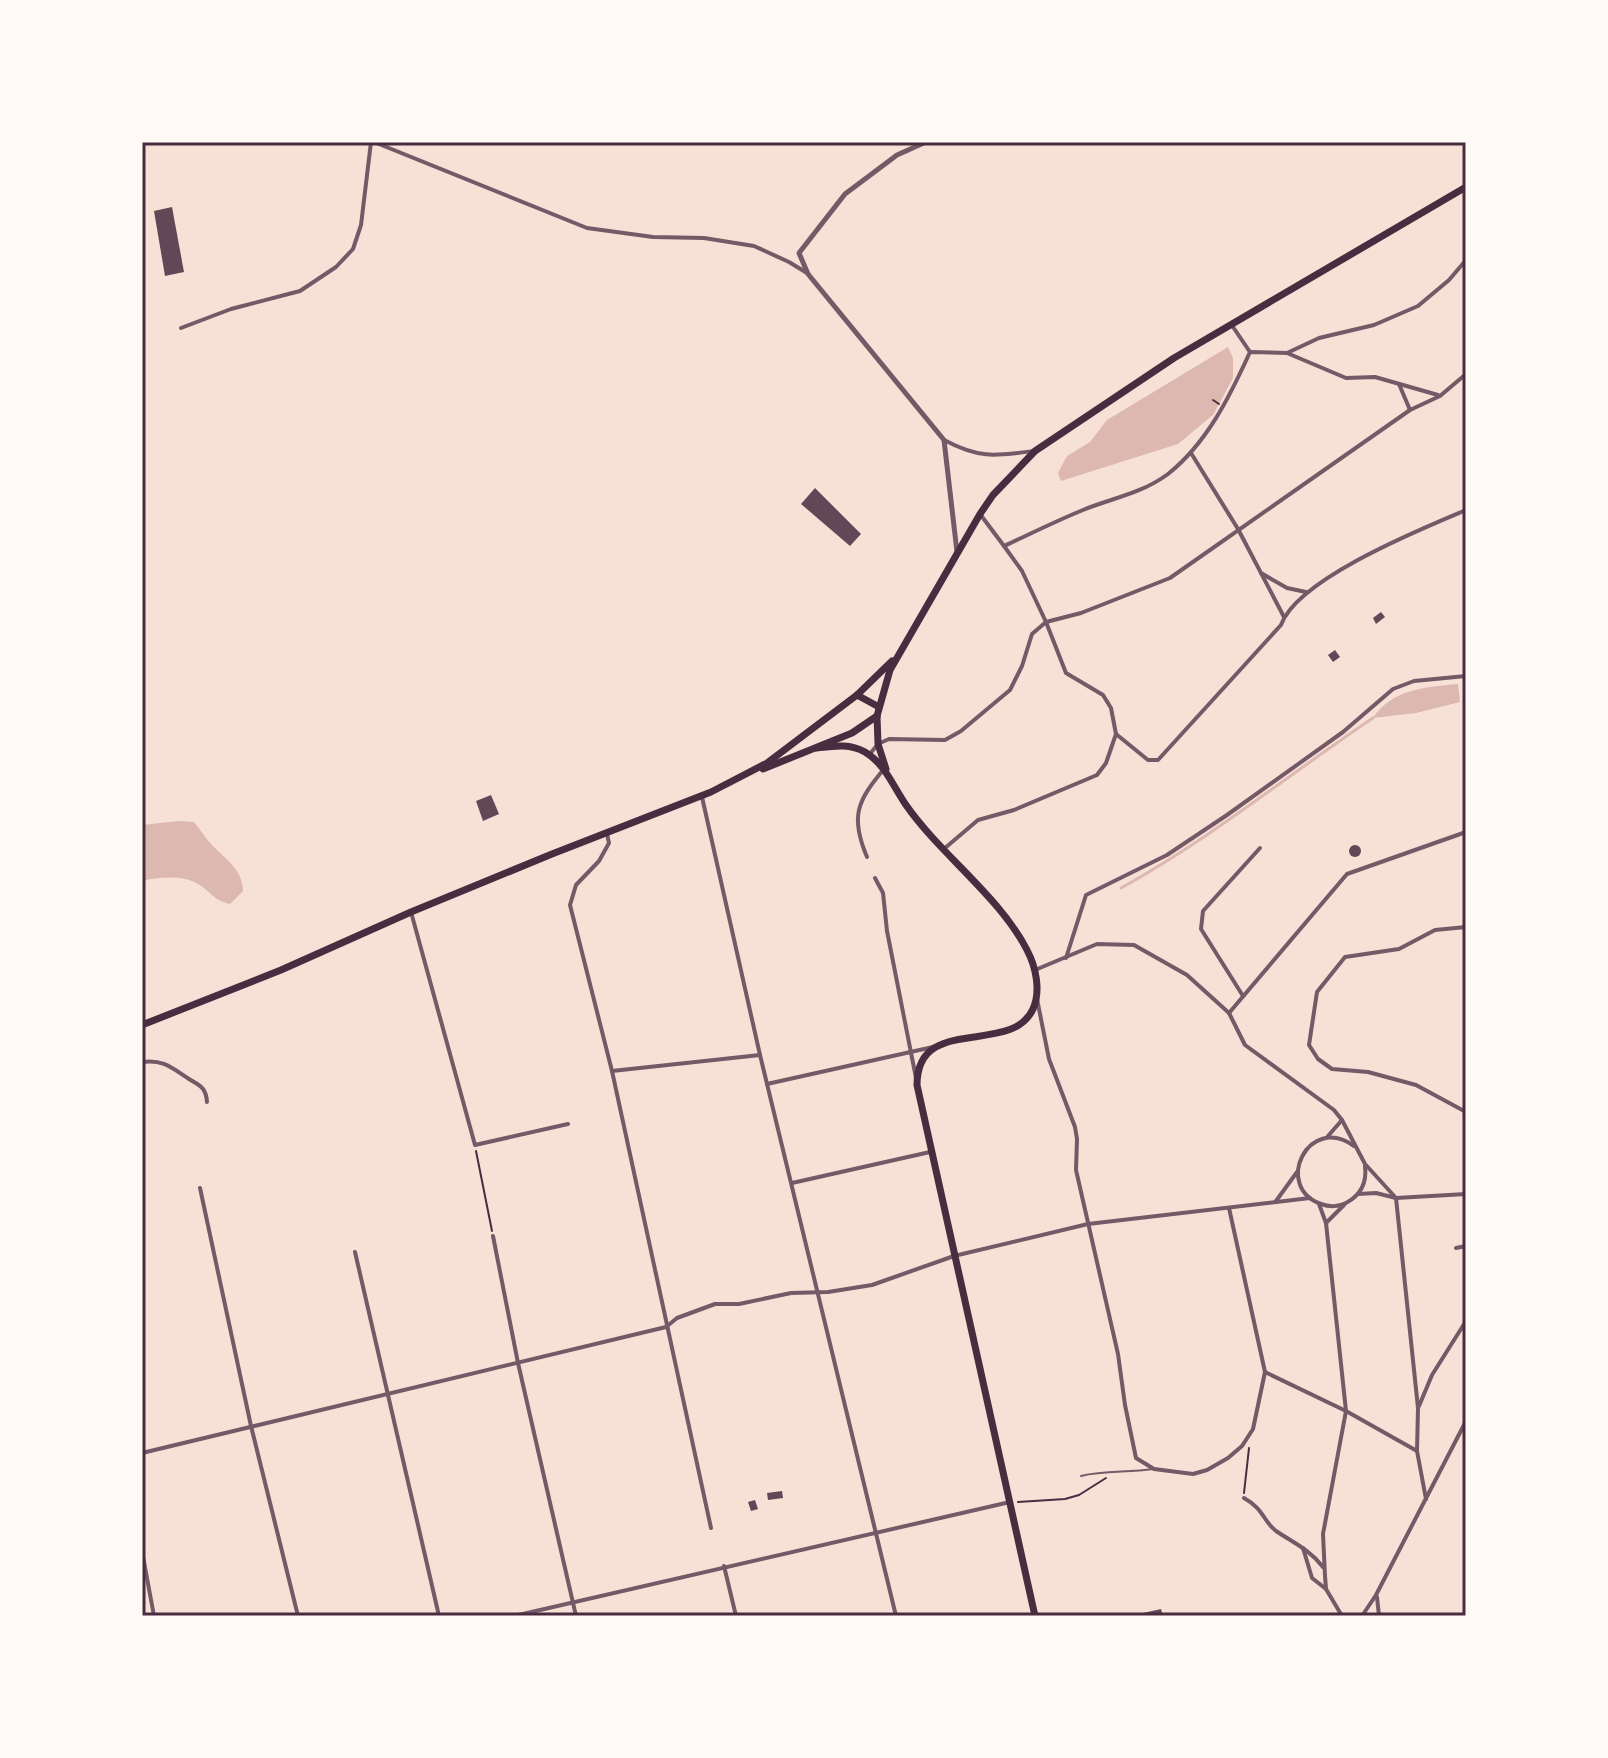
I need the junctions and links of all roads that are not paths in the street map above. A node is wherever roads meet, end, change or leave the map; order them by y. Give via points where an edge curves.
1 (372, 142) edge
2 (926, 142) edge
3 (1466, 187) edge
4 (799, 253) junction
5 (1466, 260) edge
6 (789, 262) junction
7 (808, 274) junction
8 (1231, 324) junction
9 (181, 328) dead end
10 (1250, 352) junction
11 (1287, 353) junction
12 (1466, 374) edge
13 (1399, 384) junction
14 (1440, 396) junction
15 (1410, 410) junction
16 (944, 440) junction
17 (1035, 451) junction
18 (1191, 453) junction
19 (1466, 510) edge
20 (980, 514) junction
21 (1238, 529) junction
22 (1004, 546) junction
23 (957, 553) junction
24 (1260, 573) junction
25 (1306, 592) junction
26 (1284, 617) junction
27 (1046, 622) junction
28 (904, 642) junction
29 (1466, 676) edge
30 (857, 695) junction
31 (879, 707) junction
32 (877, 716) junction
33 (1116, 734) junction
34 (878, 744) junction
35 (817, 748) junction
36 (869, 755) junction
37 (885, 769) junction
38 (746, 775) junction
39 (702, 797) junction
40 (1466, 832) edge
41 (607, 834) junction
42 (1260, 848) dead end
43 (943, 849) junction
44 (867, 857) dead end
45 (875, 878) dead end
46 (411, 912) junction
47 (1466, 927) edge
48 (1066, 958) junction
49 (1035, 970) junction
50 (1243, 996) junction
51 (1037, 997) junction
52 (1229, 1013) junction
53 (142, 1025) edge
54 (937, 1045) junction
55 (910, 1052) junction
56 (760, 1055) junction
57 (142, 1062) edge
58 (612, 1071) junction
59 (767, 1084) junction
60 (917, 1085) junction
61 (207, 1102) dead end
62 (1466, 1112) edge
63 (1342, 1120) junction
64 (568, 1124) dead end
65 (1325, 1138) junction
66 (1356, 1147) junction
67 (930, 1152) junction
68 (1365, 1164) junction
69 (1298, 1171) junction
70 (792, 1183) junction
71 (200, 1188) dead end
72 (1358, 1194) junction
73 (1466, 1194) edge
74 (1310, 1198) junction
75 (1396, 1198) junction
76 (1274, 1202) junction
77 (1319, 1204) junction
78 (1345, 1204) junction
79 (1229, 1208) junction
80 (1326, 1223) junction
81 (1088, 1224) junction
82 (493, 1236) road end
83 (1466, 1246) edge
84 (1456, 1248) dead end
85 (355, 1252) dead end
86 (954, 1256) junction
87 (818, 1292) junction
88 (1466, 1321) edge
89 (666, 1327) junction
90 (518, 1363) junction
91 (1265, 1372) junction
92 (389, 1394) junction
93 (1418, 1408) junction
94 (1346, 1411) junction
95 (1466, 1421) edge
96 (251, 1426) junction
97 (1417, 1451) junction
98 (142, 1453) edge
99 (1154, 1469) junction
100 (1081, 1476) dead end
101 (1244, 1498) road end
102 (1426, 1499) junction
103 (1010, 1502) junction
104 (711, 1528) dead end
105 (877, 1533) junction
106 (1302, 1546) junction
107 (142, 1551) edge
108 (724, 1566) junction
109 (1325, 1569) junction
110 (1326, 1589) junction
111 (1376, 1595) junction
112 (573, 1601) junction
113 (154, 1616) edge
114 (298, 1616) edge
115 (439, 1616) edge
116 (514, 1616) edge
117 (576, 1616) edge
118 (736, 1616) edge
119 (896, 1616) edge
120 (1035, 1616) edge
121 (1342, 1616) edge
122 (1362, 1616) edge
123 (1379, 1616) edge

1 - 6 street via 587,228 754,246
1 - 9 street via 361,225 353,249 336,267 300,291
2 - 4 street via 897,155 845,194
3 - 8 main road
4 - 6 street
4 - 7 street
5 - 11 street via 1418,306
6 - 7 street
7 - 16 street
8 - 10 street
8 - 17 main road
10 - 11 street
10 - 18 street via 1229,397
11 - 13 street via 1346,378 1375,377
12 - 14 street
13 - 14 street
13 - 15 street
14 - 15 street
15 - 21 street
16 - 17 street via 968,452 996,456
16 - 23 street
17 - 20 main road
18 - 21 street
18 - 22 street via 1139,491
19 - 25 street via 1374,552
20 - 22 street
20 - 23 main road
21 - 24 street
21 - 27 street via 1170,578
22 - 27 street
23 - 28 main road
24 - 25 street
24 - 26 street
25 - 26 street
26 - 33 street via 1158,760 1148,760
27 - 33 street via 1066,673 1103,695
27 - 34 street via 1032,634 1010,690 961,731 945,740 901,738
28 - 30 main road
28 - 31 main road
29 - 48 street via 1414,681 1393,689 1343,732 1227,815 1167,855 1086,895
30 - 31 main road
30 - 38 main road
31 - 32 main road
32 - 34 main road
32 - 35 main road
33 - 43 street via 1097,775 978,820
34 - 36 street
34 - 37 main road
35 - 36 main road via 848,746
35 - 38 main road
36 - 37 main road
37 - 43 main road via 906,805
37 - 44 street via 858,808
38 - 39 main road
39 - 41 main road
39 - 56 street
40 - 50 street via 1347,874
41 - 46 main road
41 - 58 street via 609,843 576,885 570,905
42 - 50 street via 1203,911 1201,929
43 - 49 main road via 1014,929
45 - 55 street via 883,893
46 - 53 main road
46 - 64 street via 475,1145
47 - 62 street via 1435,930 1399,949 1345,957 1317,992 1309,1045 1332,1069 1416,1085
48 - 49 street
48 - 52 street via 1097,944 1134,945 1187,975
49 - 51 main road
50 - 52 street
51 - 54 main road via 1031,1013 1012,1028
51 - 81 street via 1049,1059 1075,1127 1076,1170
52 - 63 street via 1245,1045
54 - 55 street
54 - 60 main road via 923,1058
55 - 59 street
55 - 60 street
56 - 58 street
56 - 59 street
57 - 61 street via 173,1066 202,1086
58 - 89 street
59 - 70 street
60 - 67 main road
63 - 65 street
63 - 66 street
65 - 66 street
65 - 69 street via 1305,1150
66 - 68 street
67 - 70 street
67 - 86 main road
68 - 72 street
68 - 75 street
69 - 74 street
69 - 76 street
70 - 87 street
71 - 96 street
72 - 75 street
72 - 78 street
73 - 75 street
74 - 76 street
74 - 77 street
75 - 93 street
76 - 79 street
77 - 78 street
77 - 80 street
78 - 80 street
79 - 81 street
79 - 91 street
80 - 94 street
81 - 86 street
81 - 99 street via 1136,1458
82 - 90 street
83 - 84 street
85 - 92 street
86 - 87 street via 872,1285
86 - 103 main road
87 - 89 street via 715,1304
87 - 105 street
88 - 93 street
89 - 90 street
89 - 104 street
90 - 92 street
90 - 112 street
91 - 94 street
91 - 99 street via 1253,1429 1242,1446 1193,1474
92 - 96 street
92 - 115 street
93 - 97 street
94 - 97 street
94 - 109 street via 1323,1534
95 - 102 street
96 - 98 street
96 - 114 street
97 - 102 street
99 - 100 lane
101 - 106 street via 1257,1505 1274,1530
102 - 111 street
103 - 105 street
103 - 120 main road
105 - 108 street
105 - 119 street
106 - 109 street
106 - 110 street via 1312,1578
107 - 113 street
108 - 112 street
108 - 118 street
109 - 110 street
110 - 121 street
111 - 122 street
111 - 123 street
112 - 116 street
112 - 117 street

